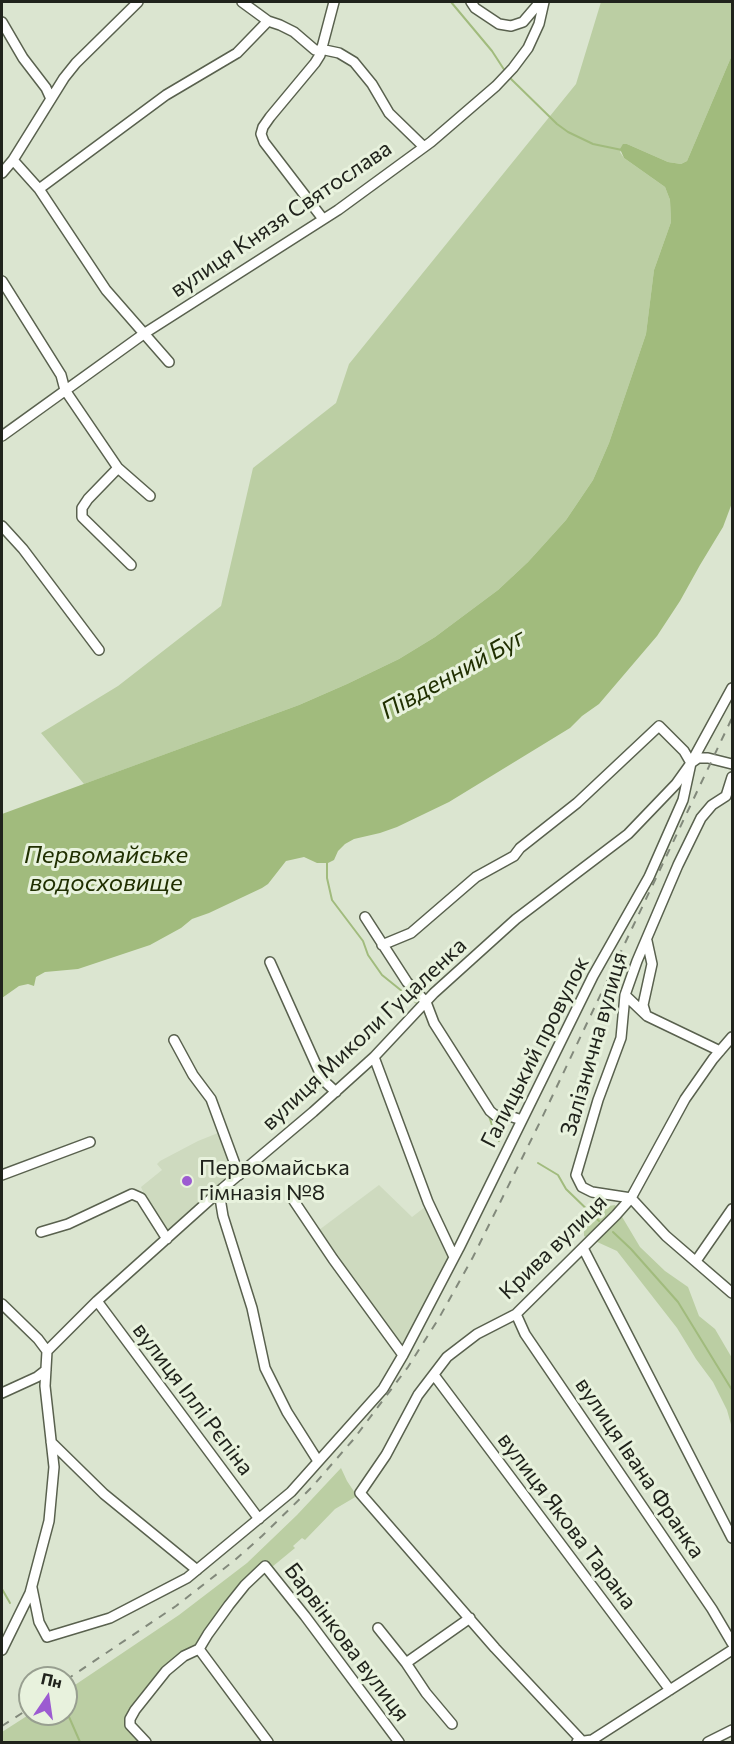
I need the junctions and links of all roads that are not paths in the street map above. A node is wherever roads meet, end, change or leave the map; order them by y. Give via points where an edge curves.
1 (138, 2) edge
2 (242, 2) edge
3 (334, 2) edge
4 (471, 2) edge
5 (542, 2) edge
6 (268, 21) junction
7 (2, 22) edge
8 (321, 50) junction
9 (51, 99) junction
10 (424, 147) junction
11 (13, 160) junction
12 (2, 172) edge
13 (39, 189) junction
14 (323, 219) junction
15 (2, 281) edge
16 (145, 333) junction
17 (169, 362) dead end
18 (64, 390) junction
19 (2, 436) edge
20 (118, 468) junction
21 (150, 496) dead end
22 (2, 526) edge
23 (131, 565) dead end
24 (99, 650) dead end
25 (732, 688) edge
26 (691, 763) junction
27 (732, 764) edge
28 (732, 777) edge
29 (729, 799) edge
30 (365, 917) dead end
31 (647, 940) junction
32 (382, 945) junction
33 (270, 962) dead end
34 (625, 995) junction
35 (426, 1002) junction
36 (646, 1015) junction
37 (732, 1037) edge
38 (174, 1040) dead end
39 (720, 1051) junction
40 (374, 1057) junction
41 (336, 1092) junction
42 (522, 1120) junction
43 (90, 1142) dead end
44 (2, 1175) edge
45 (239, 1175) junction
46 (219, 1192) junction
47 (631, 1198) junction
48 (294, 1201) dead end
49 (732, 1209) edge
50 (41, 1233) dead end
51 (166, 1239) junction
52 (584, 1248) junction
53 (454, 1257) junction
54 (696, 1261) junction
55 (732, 1293) edge
56 (97, 1301) junction
57 (2, 1304) edge
58 (516, 1314) junction
59 (47, 1351) junction
60 (404, 1355) junction
61 (46, 1370) junction
62 (435, 1375) junction
63 (2, 1393) edge
64 (51, 1442) junction
65 (318, 1461) junction
66 (259, 1519) junction
67 (732, 1538) edge
68 (197, 1570) junction
69 (32, 1588) junction
70 (470, 1618) junction
71 (378, 1628) dead end
72 (732, 1642) edge
73 (199, 1649) junction
74 (2, 1650) edge
75 (732, 1650) edge
76 (406, 1663) junction
77 (670, 1690) junction
78 (452, 1725) dead end
79 (732, 1730) edge
80 (581, 1742) edge
81 (146, 1743) edge
82 (268, 1743) edge
83 (399, 1743) edge
84 (708, 1743) edge

1 - 9 street via 76,63
2 - 6 street
3 - 8 street
4 - 5 street via 499,24 511,26 523,22
5 - 10 street, вулиця Князя Святослава via 539,24 513,68
6 - 8 street
6 - 13 street via 237,53 166,95
7 - 9 street
8 - 10 street via 339,53 354,62 389,113
8 - 14 street via 315,63 262,127 261,134
9 - 11 street
10 - 14 street, вулиця Князя Святослава
11 - 12 street
11 - 13 street
13 - 16 street via 106,290
14 - 16 street, вулиця Князя Святослава
15 - 18 street via 61,375
16 - 17 street
16 - 18 street, вулиця Князя Святослава
18 - 19 street, вулиця Князя Святослава
18 - 20 street
20 - 21 street
20 - 23 street via 88,499 82,517
22 - 24 street via 24,549
25 - 26 street
26 - 27 street via 708,758
26 - 32 street via 659,726 514,856 476,878 411,933
26 - 35 street, вулиця Миколи Гуцаленка via 628,834 516,919
26 - 42 street, Галицький провулок via 683,800 650,877 593,976
28 - 29 street, Залізнична вулиця
29 - 31 street, Залізнична вулиця via 712,805 701,818
30 - 32 street
31 - 34 street, Залізнична вулиця
31 - 36 street via 652,964 644,1005
32 - 35 street
33 - 41 street via 323,1080
34 - 36 street
34 - 47 street, Залізнична вулиця via 621,1038 576,1175 582,1187 592,1192
35 - 40 street, вулиця Миколи Гуцаленка
35 - 42 street via 434,1023 490,1111 496,1116
36 - 39 street
37 - 39 street, Крива вулиця
38 - 45 street via 211,1099
39 - 47 street, Крива вулиця via 686,1099
40 - 41 street, вулиця Миколи Гуцаленка
40 - 53 street via 428,1202
41 - 45 street, вулиця Миколи Гуцаленка
42 - 53 street, Галицький провулок
43 - 44 street
45 - 46 street, вулиця Миколи Гуцаленка
46 - 51 street, вулиця Миколи Гуцаленка
46 - 65 street via 266,1368 287,1412
47 - 52 street, Крива вулиця
47 - 54 street
48 - 60 street
49 - 54 street
50 - 51 street via 132,1194 141,1198
51 - 56 street, вулиця Миколи Гуцаленка
52 - 58 street, Крива вулиця
52 - 67 street
53 - 60 street, Галицький провулок
54 - 55 street
56 - 59 street, вулиця Миколи Гуцаленка
56 - 66 street, вулиця Іллі Рєпіна
57 - 59 street
58 - 62 street, Крива вулиця via 477,1334 447,1357
58 - 72 street, вулиця Івана Франка via 525,1334
59 - 61 street
60 - 65 street, Галицький провулок via 383,1389
61 - 63 street
61 - 64 street
62 - 70 street, Крива вулиця via 418,1395 386,1455 360,1493
62 - 77 street, вулиця Якова Тарана
64 - 68 street via 104,1494
64 - 69 street via 54,1467 49,1521
65 - 66 street, Галицький провулок via 291,1492
66 - 68 street, Галицький провулок
68 - 69 street, Галицький провулок via 110,1618 47,1637 39,1622
69 - 74 street
70 - 76 street
70 - 80 street
71 - 76 street
73 - 81 street via 166,1671 135,1710 130,1725
73 - 82 street
73 - 83 street, Барвінкова вулиця via 229,1605 265,1566
75 - 77 street
76 - 78 street
77 - 80 street via 592,1740
79 - 84 street

